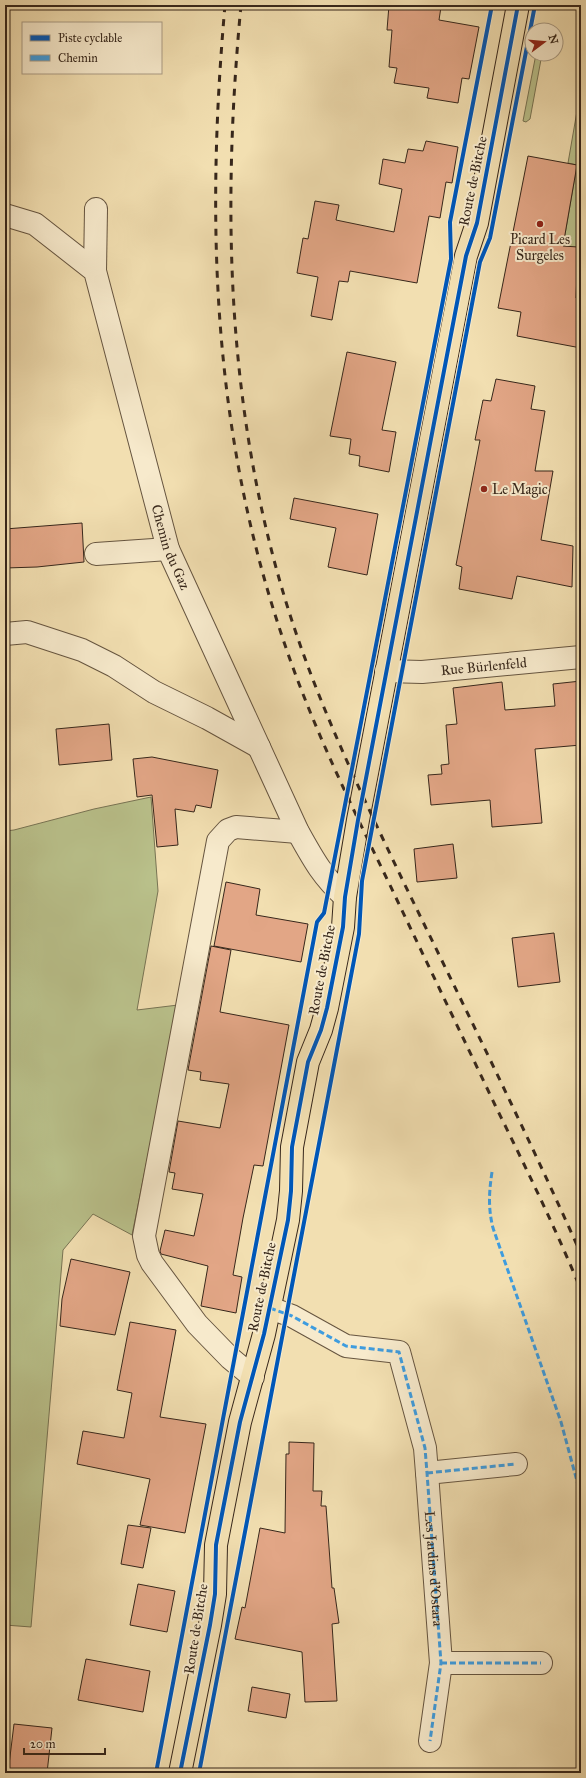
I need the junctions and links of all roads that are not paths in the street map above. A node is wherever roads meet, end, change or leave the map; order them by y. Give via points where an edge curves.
1 (518, 5) edge
2 (96, 209) dead end
3 (5, 215) edge
4 (95, 271) junction
5 (168, 549) junction
6 (96, 554) dead end
7 (5, 634) edge
8 (581, 657) edge
9 (386, 671) junction
10 (259, 747) junction
11 (298, 832) junction
12 (345, 897) junction
13 (270, 1308) junction
14 (253, 1377) junction
15 (516, 1464) dead end
16 (427, 1473) junction
17 (441, 1663) junction
18 (541, 1663) dead end
19 (430, 1740) dead end
20 (180, 1773) edge

1 - 9 main road, Route de Bitche via 477,223 466,256
2 - 4 street, Chemin du Gaz
3 - 4 street via 35,224
4 - 5 street, Chemin du Gaz
5 - 6 street
5 - 10 street, Chemin du Gaz
7 - 10 street via 27,632 82,650 114,666 154,692
8 - 9 street, Rue Bürlenfeld via 422,672
9 - 12 main road, Route de Bitche
10 - 11 street, Chemin du Gaz
11 - 12 street, Chemin du Gaz via 316,865
11 - 14 street via 236,827 228,830 218,841 144,1236 152,1263 197,1324 230,1358
12 - 13 main road, Route de Bitche via 327,1008 308,1062 292,1147 288,1220
13 - 14 main road, Route de Bitche
13 - 16 street, Les Jardins d'Ostara via 292,1316 346,1346 399,1352 425,1448
14 - 20 main road, Route de Bitche via 240,1422 216,1545 210,1625
15 - 16 street
16 - 17 street, Les Jardins d'Ostara
17 - 18 street
17 - 19 street, Les Jardins d'Ostara

